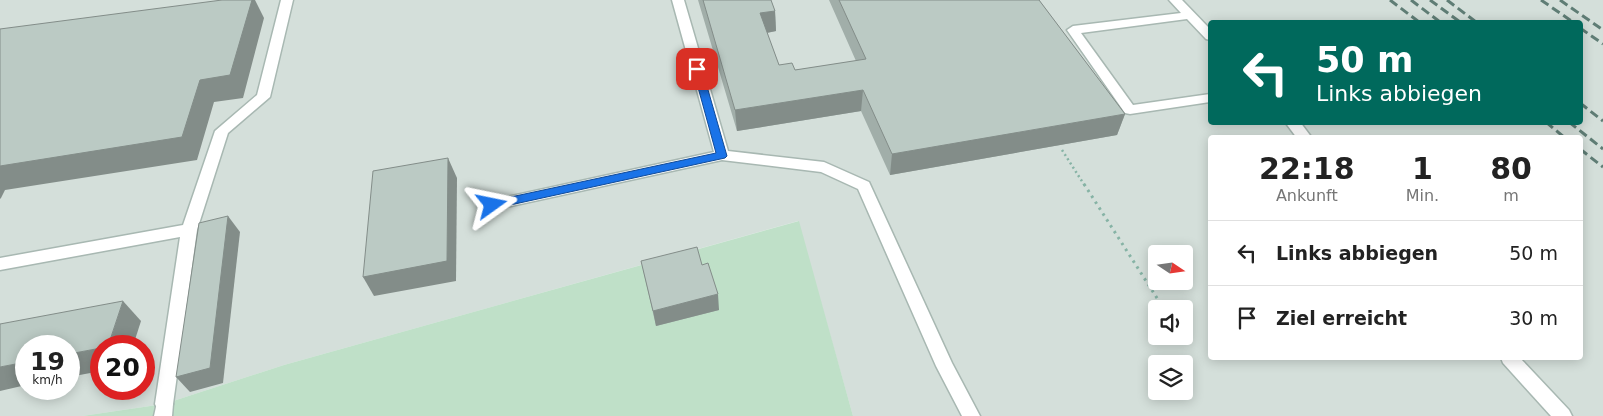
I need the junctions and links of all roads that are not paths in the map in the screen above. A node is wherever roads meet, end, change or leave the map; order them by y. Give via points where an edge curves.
1 (287, 0) edge
2 (678, 0) edge
3 (1175, 0) edge
4 (1190, 15) junction
5 (1208, 34) edge
6 (1208, 98) edge
7 (1294, 125) edge
8 (1303, 135) edge
9 (722, 156) junction
10 (492, 205) dead end
11 (189, 230) junction
12 (0, 264) edge
13 (1511, 360) edge
14 (164, 410) edge
15 (971, 416) edge
16 (1564, 416) edge

1 - 11 lane via 263,97 222,131
2 - 9 lane
3 - 4 lane
4 - 5 lane
4 - 6 lane via 1073,30 1130,110
7 - 8 lane
9 - 10 lane
9 - 15 lane via 824,167 864,186
11 - 12 lane
11 - 14 lane
13 - 16 lane

